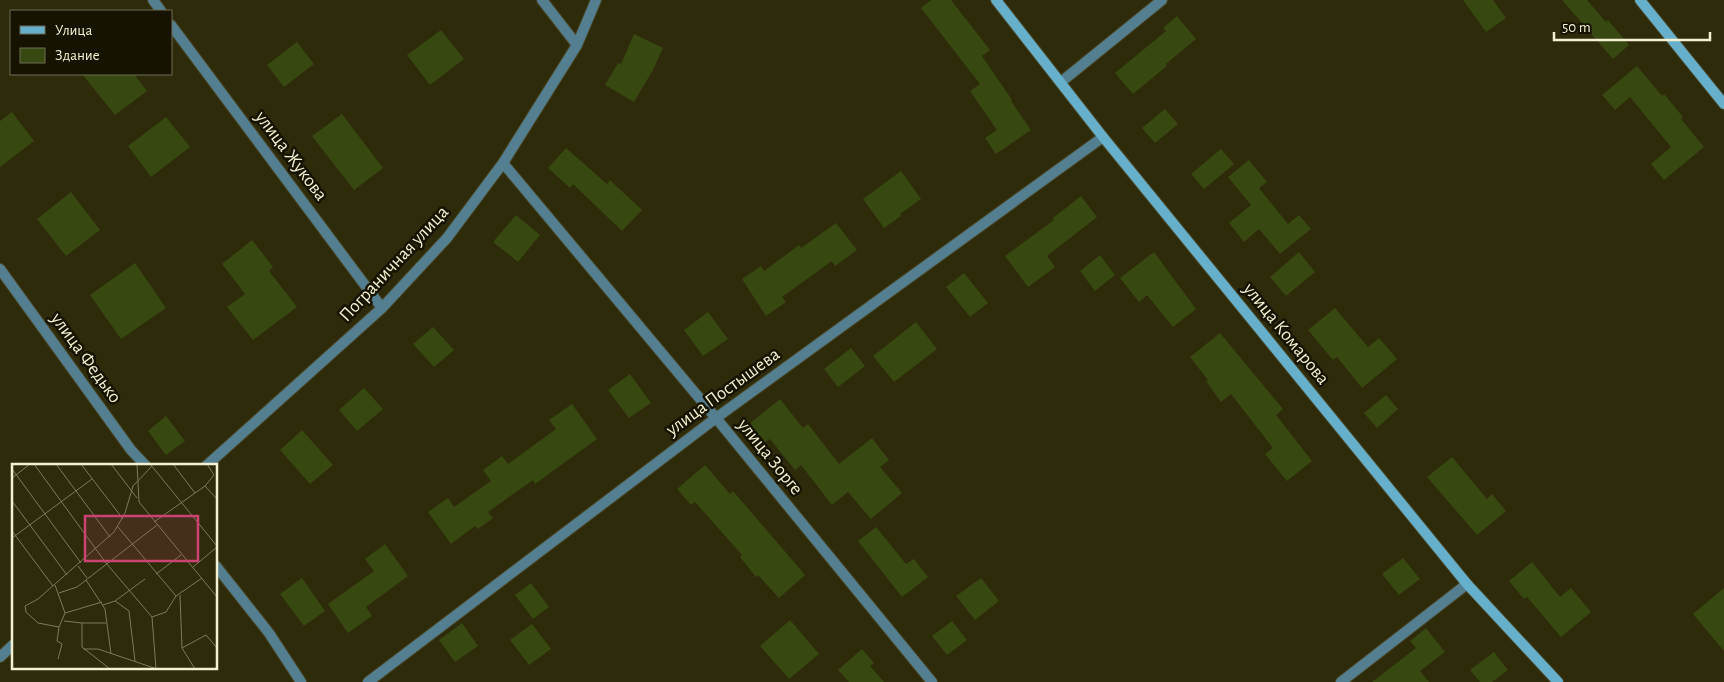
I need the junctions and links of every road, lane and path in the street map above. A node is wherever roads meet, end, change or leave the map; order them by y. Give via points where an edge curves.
1 (542, 0) edge
2 (596, 0) edge
3 (996, 0) edge
4 (1162, 0) edge
5 (1640, 0) edge
6 (172, 26) edge
7 (576, 46) junction
8 (1060, 82) junction
9 (1724, 104) edge
10 (1103, 137) junction
11 (503, 163) junction
12 (0, 269) edge
13 (382, 308) junction
14 (716, 418) junction
15 (144, 464) edge
16 (208, 464) edge
17 (218, 569) edge
18 (1467, 584) junction
19 (12, 646) edge
20 (0, 657) edge
21 (301, 682) edge
22 (368, 682) edge
23 (932, 682) edge
24 (1341, 682) edge
25 (1558, 682) edge

1 - 7 street
2 - 7 street, Пограничная улица
3 - 8 street, улица Комарова
4 - 8 street
5 - 9 street
6 - 13 street, улица Жукова
7 - 11 street, Пограничная улица
8 - 10 street, улица Комарова
10 - 14 street, улица Постышева
10 - 18 street, улица Комарова
11 - 13 street, Пограничная улица via 447,238
11 - 14 street, улица Зорге
12 - 15 street, улица Федько
13 - 16 street, Пограничная улица
14 - 22 street, улица Постышева
14 - 23 street, улица Зорге
17 - 21 street via 269,633
18 - 24 street
18 - 25 street, улица Комарова
19 - 20 street

